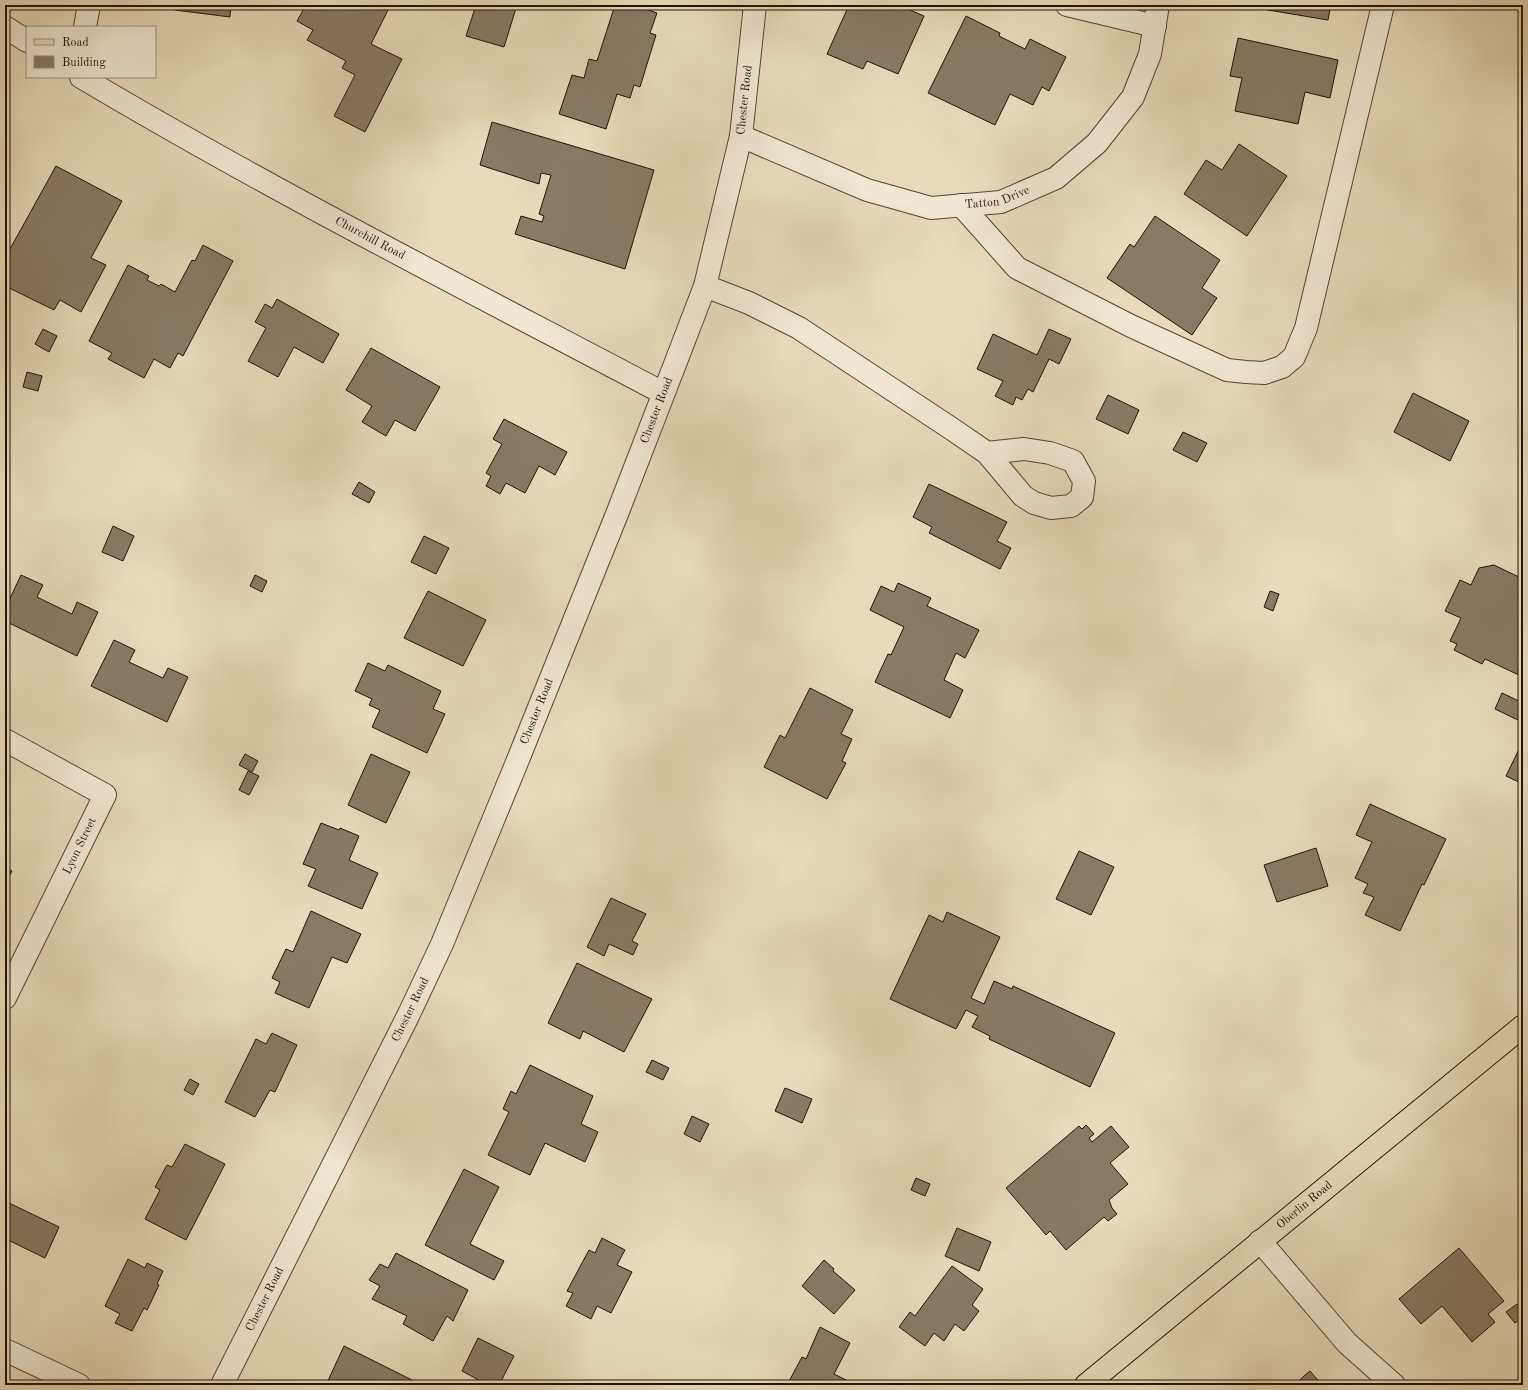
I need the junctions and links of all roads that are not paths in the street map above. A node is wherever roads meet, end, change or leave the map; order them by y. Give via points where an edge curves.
1 (90, 5) edge
2 (755, 5) edge
3 (1067, 5) edge
4 (1383, 5) edge
5 (1156, 15) edge
6 (85, 26) edge
7 (5, 27) edge
8 (26, 40) edge
9 (83, 78) edge
10 (741, 136) junction
11 (961, 205) junction
12 (705, 286) junction
13 (663, 393) junction
14 (987, 453) dead end
15 (5, 740) edge
16 (5, 998) edge
17 (1523, 1026) edge
18 (1260, 1241) junction
19 (5, 1350) edge
20 (79, 1385) edge
21 (222, 1385) edge
22 (1086, 1385) edge
23 (1394, 1385) edge

1 - 6 street
2 - 10 street, Chester Road
3 - 5 street
4 - 11 street via 1306,328 1294,357 1282,367 1264,372 1228,370 1131,326 1017,268
5 - 11 street, Tatton Drive via 1150,54 1133,97 1097,143 1056,178 1001,202
7 - 8 street
9 - 13 street, Churchill Road via 289,196
10 - 11 street, Tatton Drive via 867,190 931,208
10 - 12 street, Chester Road
12 - 13 street, Chester Road
12 - 14 street via 749,303 799,328
13 - 21 street, Chester Road via 617,514 442,944
15 - 16 street, Lyon Street via 105,795
17 - 18 main road, Oberlin Road
18 - 22 main road, Oberlin Road
18 - 23 street via 1348,1343
19 - 20 street

